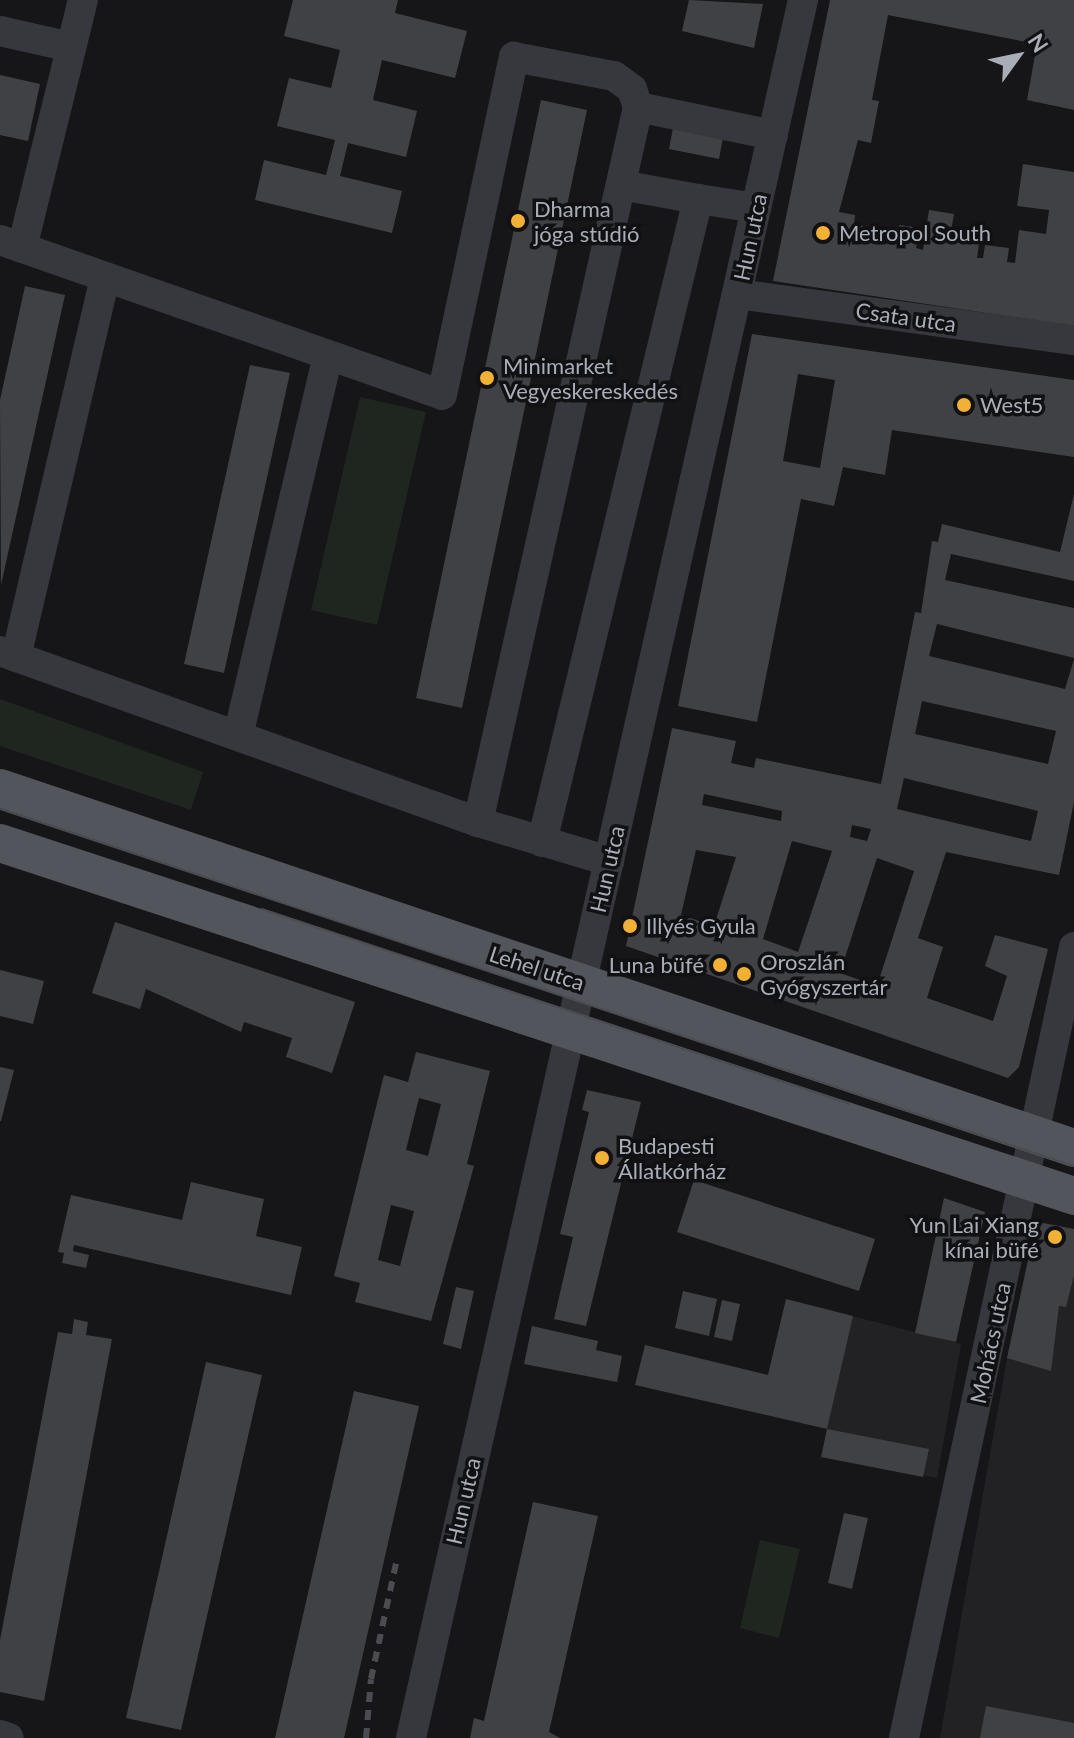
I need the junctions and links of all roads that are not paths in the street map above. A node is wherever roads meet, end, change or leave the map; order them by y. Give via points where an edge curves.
1 (83, 0) edge
2 (803, 0) edge
3 (0, 31) edge
4 (71, 47) junction
5 (638, 107) junction
6 (773, 135) junction
7 (621, 185) junction
8 (698, 199) junction
9 (756, 208) junction
10 (11, 244) edge
11 (105, 277) junction
12 (737, 294) junction
13 (1074, 340) edge
14 (328, 355) junction
15 (8, 654) edge
16 (238, 736) junction
17 (0, 788) edge
18 (478, 822) junction
19 (542, 842) junction
20 (0, 843) edge
21 (609, 861) junction
22 (1074, 947) edge
23 (582, 982) junction
24 (572, 1034) junction
25 (1033, 1135) junction
26 (1074, 1148) edge
27 (1026, 1178) junction
28 (1074, 1196) edge
29 (0, 1735) edge
30 (9, 1738) edge
31 (411, 1738) edge
32 (904, 1738) edge

1 - 4 street
2 - 6 street, Hun utca
3 - 4 street
4 - 10 street
5 - 6 street
5 - 7 street
5 - 14 street via 632,89 614,76 514,57 442,395
6 - 9 street, Hun utca
7 - 8 street
7 - 18 street
8 - 9 street
8 - 19 street
9 - 12 street, Hun utca
10 - 11 street
11 - 14 street
11 - 15 street
12 - 13 street, Csata utca
12 - 21 street, Hun utca
14 - 16 street
15 - 16 street
16 - 18 street
17 - 23 main road, Lehel utca
18 - 19 street
19 - 21 street
20 - 24 main road
21 - 23 street, Hun utca
22 - 25 street, Mohács utca
23 - 24 street, Hun utca
23 - 25 main road, Lehel utca
24 - 27 main road
24 - 31 street, Hun utca
25 - 26 main road, Lehel utca
25 - 27 street, Mohács utca
27 - 28 main road
27 - 32 street, Mohács utca
29 - 30 street

